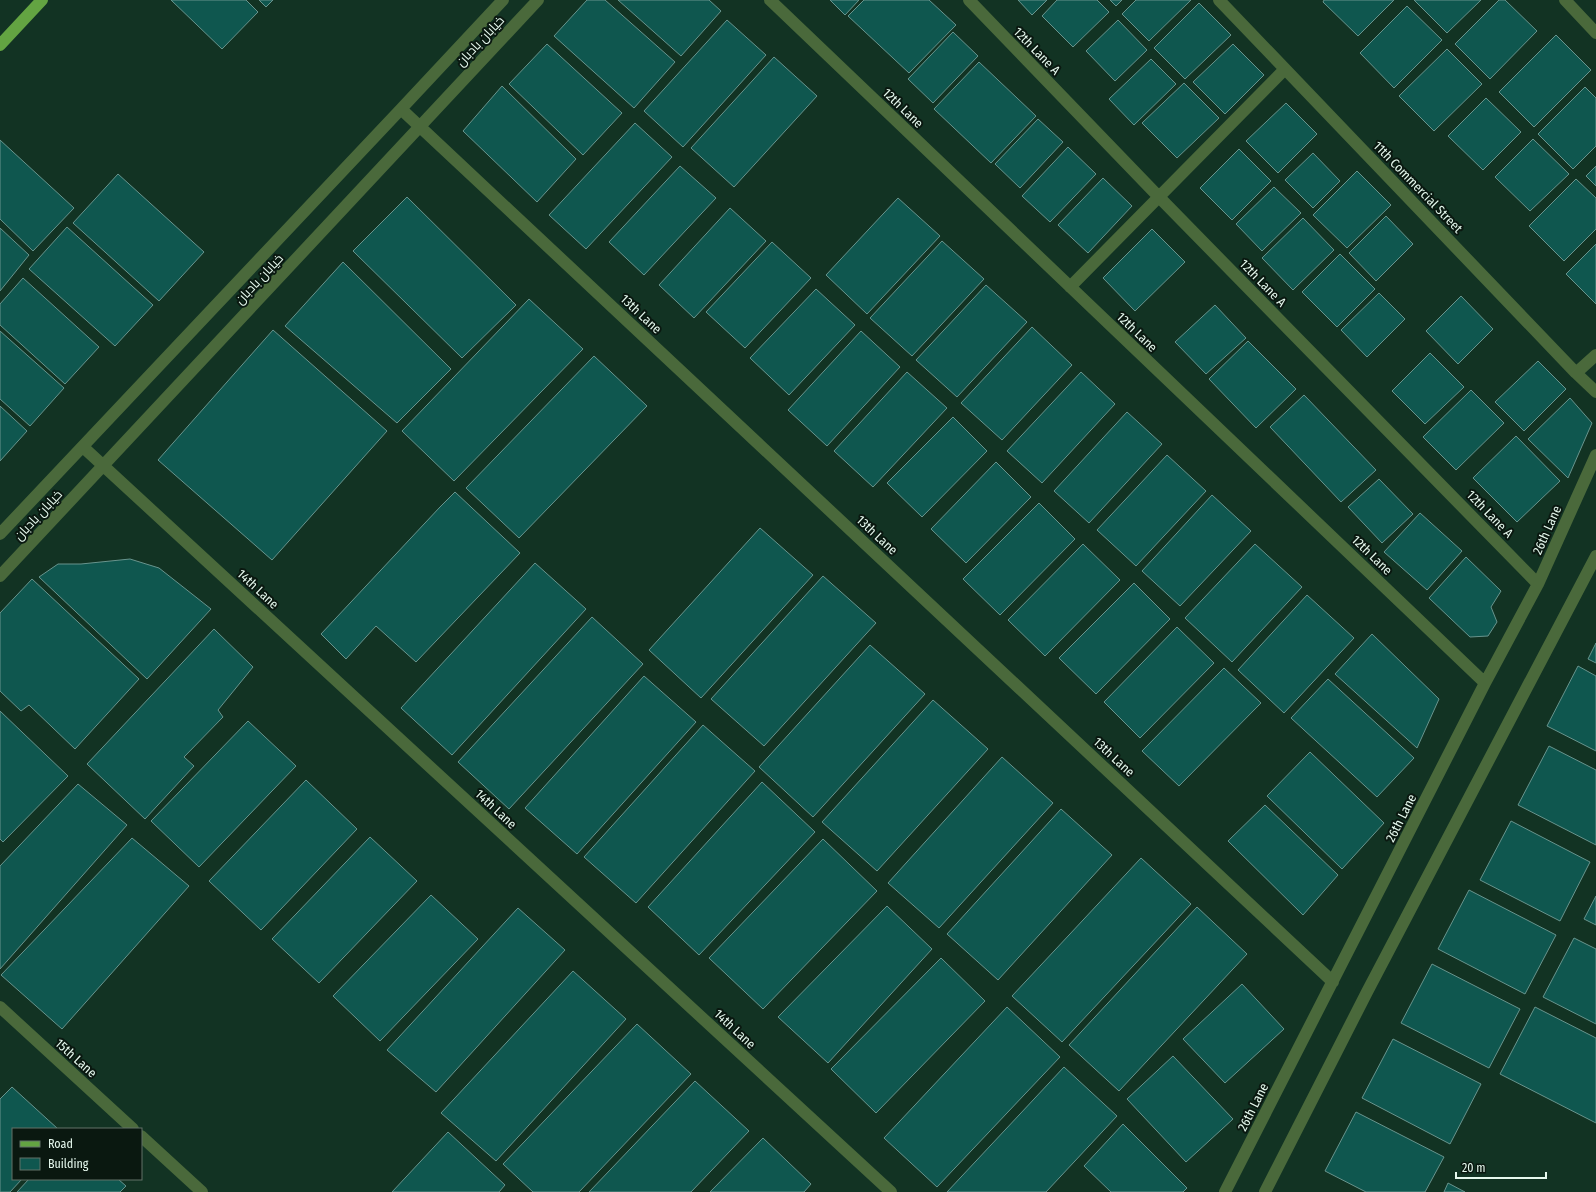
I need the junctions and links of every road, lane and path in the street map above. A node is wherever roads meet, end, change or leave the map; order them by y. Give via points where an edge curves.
1 (42, 0) edge
2 (503, 0) edge
3 (538, 0) edge
4 (770, 0) edge
5 (969, 0) edge
6 (1219, 0) edge
7 (1565, 0) edge
8 (1596, 33) edge
9 (0, 45) edge
10 (1285, 69) junction
11 (402, 109) junction
12 (420, 126) junction
13 (1158, 196) junction
14 (1070, 287) junction
15 (1596, 355) edge
16 (1576, 373) junction
17 (1596, 392) edge
18 (83, 447) junction
19 (1596, 455) edge
20 (104, 466) junction
21 (0, 534) edge
22 (1596, 556) edge
23 (0, 576) edge
24 (1538, 584) junction
25 (1486, 683) junction
26 (1333, 982) junction
27 (0, 1007) edge
28 (132, 1128) edge
29 (142, 1137) edge
30 (202, 1192) edge
31 (891, 1192) edge
32 (1225, 1192) edge
33 (1265, 1192) edge

1 - 9 main road
2 - 11 street, خیابان بادبان
3 - 12 street, خیابان بادبان
4 - 14 street, 12th Lane
5 - 13 street, 12th Lane A
6 - 10 street, 11th Commercial Street
7 - 8 street
10 - 13 street
10 - 16 street, 11th Commercial Street
11 - 12 street, 13th Lane
11 - 18 street, خیابان بادبان
12 - 20 street, خیابان بادبان
12 - 26 street, 13th Lane
13 - 14 street
13 - 24 street, 12th Lane A
14 - 25 street, 12th Lane
15 - 16 street
16 - 17 street, 11th Commercial Street
18 - 20 street, 14th Lane
18 - 21 street, خیابان بادبان
19 - 24 street, 26th Lane
20 - 23 street, خیابان بادبان
20 - 31 street, 14th Lane
22 - 33 street
24 - 25 street, 26th Lane
25 - 26 street, 26th Lane
26 - 32 street, 26th Lane
27 - 28 street, 15th Lane
29 - 30 street

